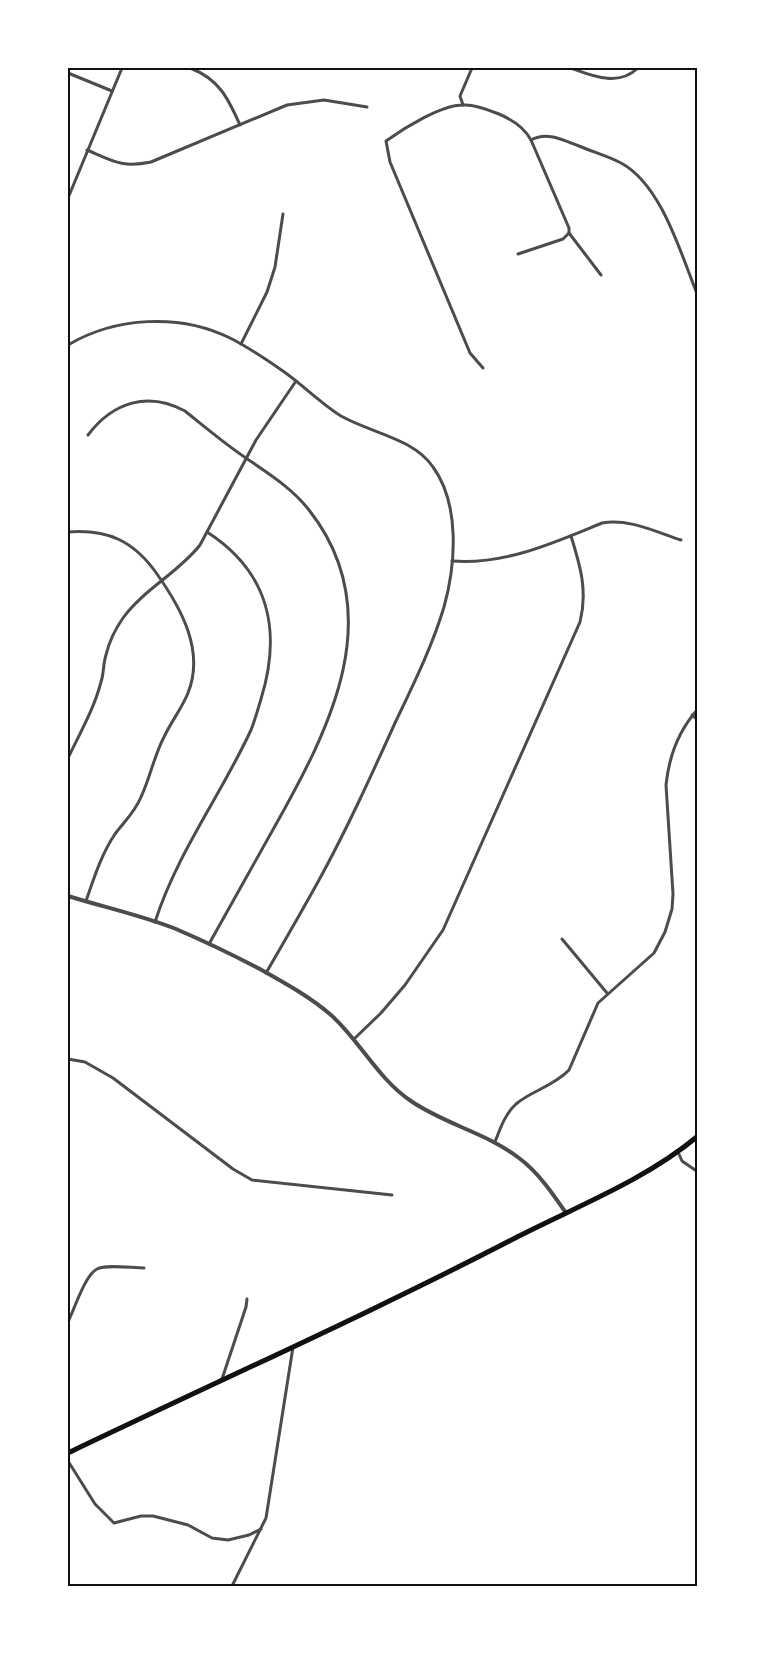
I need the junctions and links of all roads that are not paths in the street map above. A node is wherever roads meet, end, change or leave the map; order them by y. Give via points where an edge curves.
1 (122, 68) edge
2 (190, 68) edge
3 (472, 68) edge
4 (571, 68) edge
5 (638, 68) edge
6 (68, 73) edge
7 (112, 91) junction
8 (463, 105) junction
9 (367, 107) dead end
10 (240, 125) junction
11 (531, 140) junction
12 (87, 150) junction
13 (68, 198) edge
14 (283, 214) dead end
15 (569, 234) junction
16 (518, 254) dead end
17 (601, 275) dead end
18 (698, 296) edge
19 (241, 344) junction
20 (68, 345) edge
21 (483, 368) dead end
22 (296, 380) junction
23 (88, 435) dead end
24 (246, 458) junction
25 (68, 532) edge
26 (207, 532) junction
27 (571, 536) junction
28 (681, 540) dead end
29 (452, 561) junction
30 (162, 581) junction
31 (698, 709) edge
32 (692, 715) junction
33 (698, 720) edge
34 (68, 758) edge
35 (68, 896) edge
36 (86, 901) junction
37 (155, 923) junction
38 (562, 939) dead end
39 (209, 944) junction
40 (266, 973) junction
41 (607, 993) junction
42 (354, 1039) junction
43 (68, 1059) edge
44 (698, 1136) edge
45 (495, 1142) junction
46 (678, 1152) junction
47 (698, 1172) edge
48 (392, 1195) dead end
49 (566, 1214) junction
50 (144, 1268) dead end
51 (247, 1299) dead end
52 (68, 1322) edge
53 (293, 1347) junction
54 (222, 1379) junction
55 (68, 1453) edge
56 (68, 1461) edge
57 (262, 1528) junction
58 (232, 1587) edge

1 - 7 street
2 - 10 street via 209,77 227,97
3 - 8 street via 460,96
4 - 5 street via 607,79 631,74
6 - 7 street
7 - 12 street
8 - 11 street via 504,116 519,125
8 - 21 street via 407,126 386,141 390,162 470,353
9 - 10 street via 324,100 287,105
10 - 12 street via 151,162 134,165 124,165
11 - 15 street
11 - 18 street via 538,136 562,140 621,163 635,173 658,201
12 - 13 street
14 - 19 street via 267,292
15 - 16 street
15 - 17 street
19 - 20 street via 197,326 145,322 109,328
19 - 22 street
22 - 24 street
22 - 29 street via 339,414 411,446 432,464 451,504
23 - 24 street via 119,407 149,400 185,411
24 - 26 street
24 - 39 street via 293,491 325,533 341,568 346,592 348,647 334,705 317,747
25 - 30 street via 95,532 122,541 135,549
26 - 30 street via 190,558
26 - 37 street via 222,541 251,572 270,623 270,654 252,729 175,872
27 - 28 street via 612,521
27 - 29 street via 498,560
27 - 42 street via 585,587 580,622 443,930 405,985
29 - 40 street via 444,606 429,650 359,802
30 - 34 street via 122,619 105,656 102,681 90,712
30 - 36 street via 190,631 193,675 188,693 163,738 141,798 100,861
31 - 32 street
32 - 33 street
32 - 41 street via 679,735 668,768 673,894 665,932 654,953
35 - 36 street
36 - 37 street
37 - 39 street
38 - 41 street
39 - 40 street
40 - 42 street via 330,1014
41 - 45 street via 590,1018 569,1070 516,1104
42 - 45 street via 409,1101
43 - 48 street via 85,1062 113,1078 233,1170 252,1180
44 - 46 main road
45 - 49 street via 529,1166
46 - 47 street via 682,1161
46 - 49 main road
49 - 53 main road
50 - 52 street via 95,1269
51 - 54 street
53 - 54 main road
53 - 57 street
54 - 55 main road
56 - 57 street via 95,1504 114,1523 153,1516 228,1540
57 - 58 street

